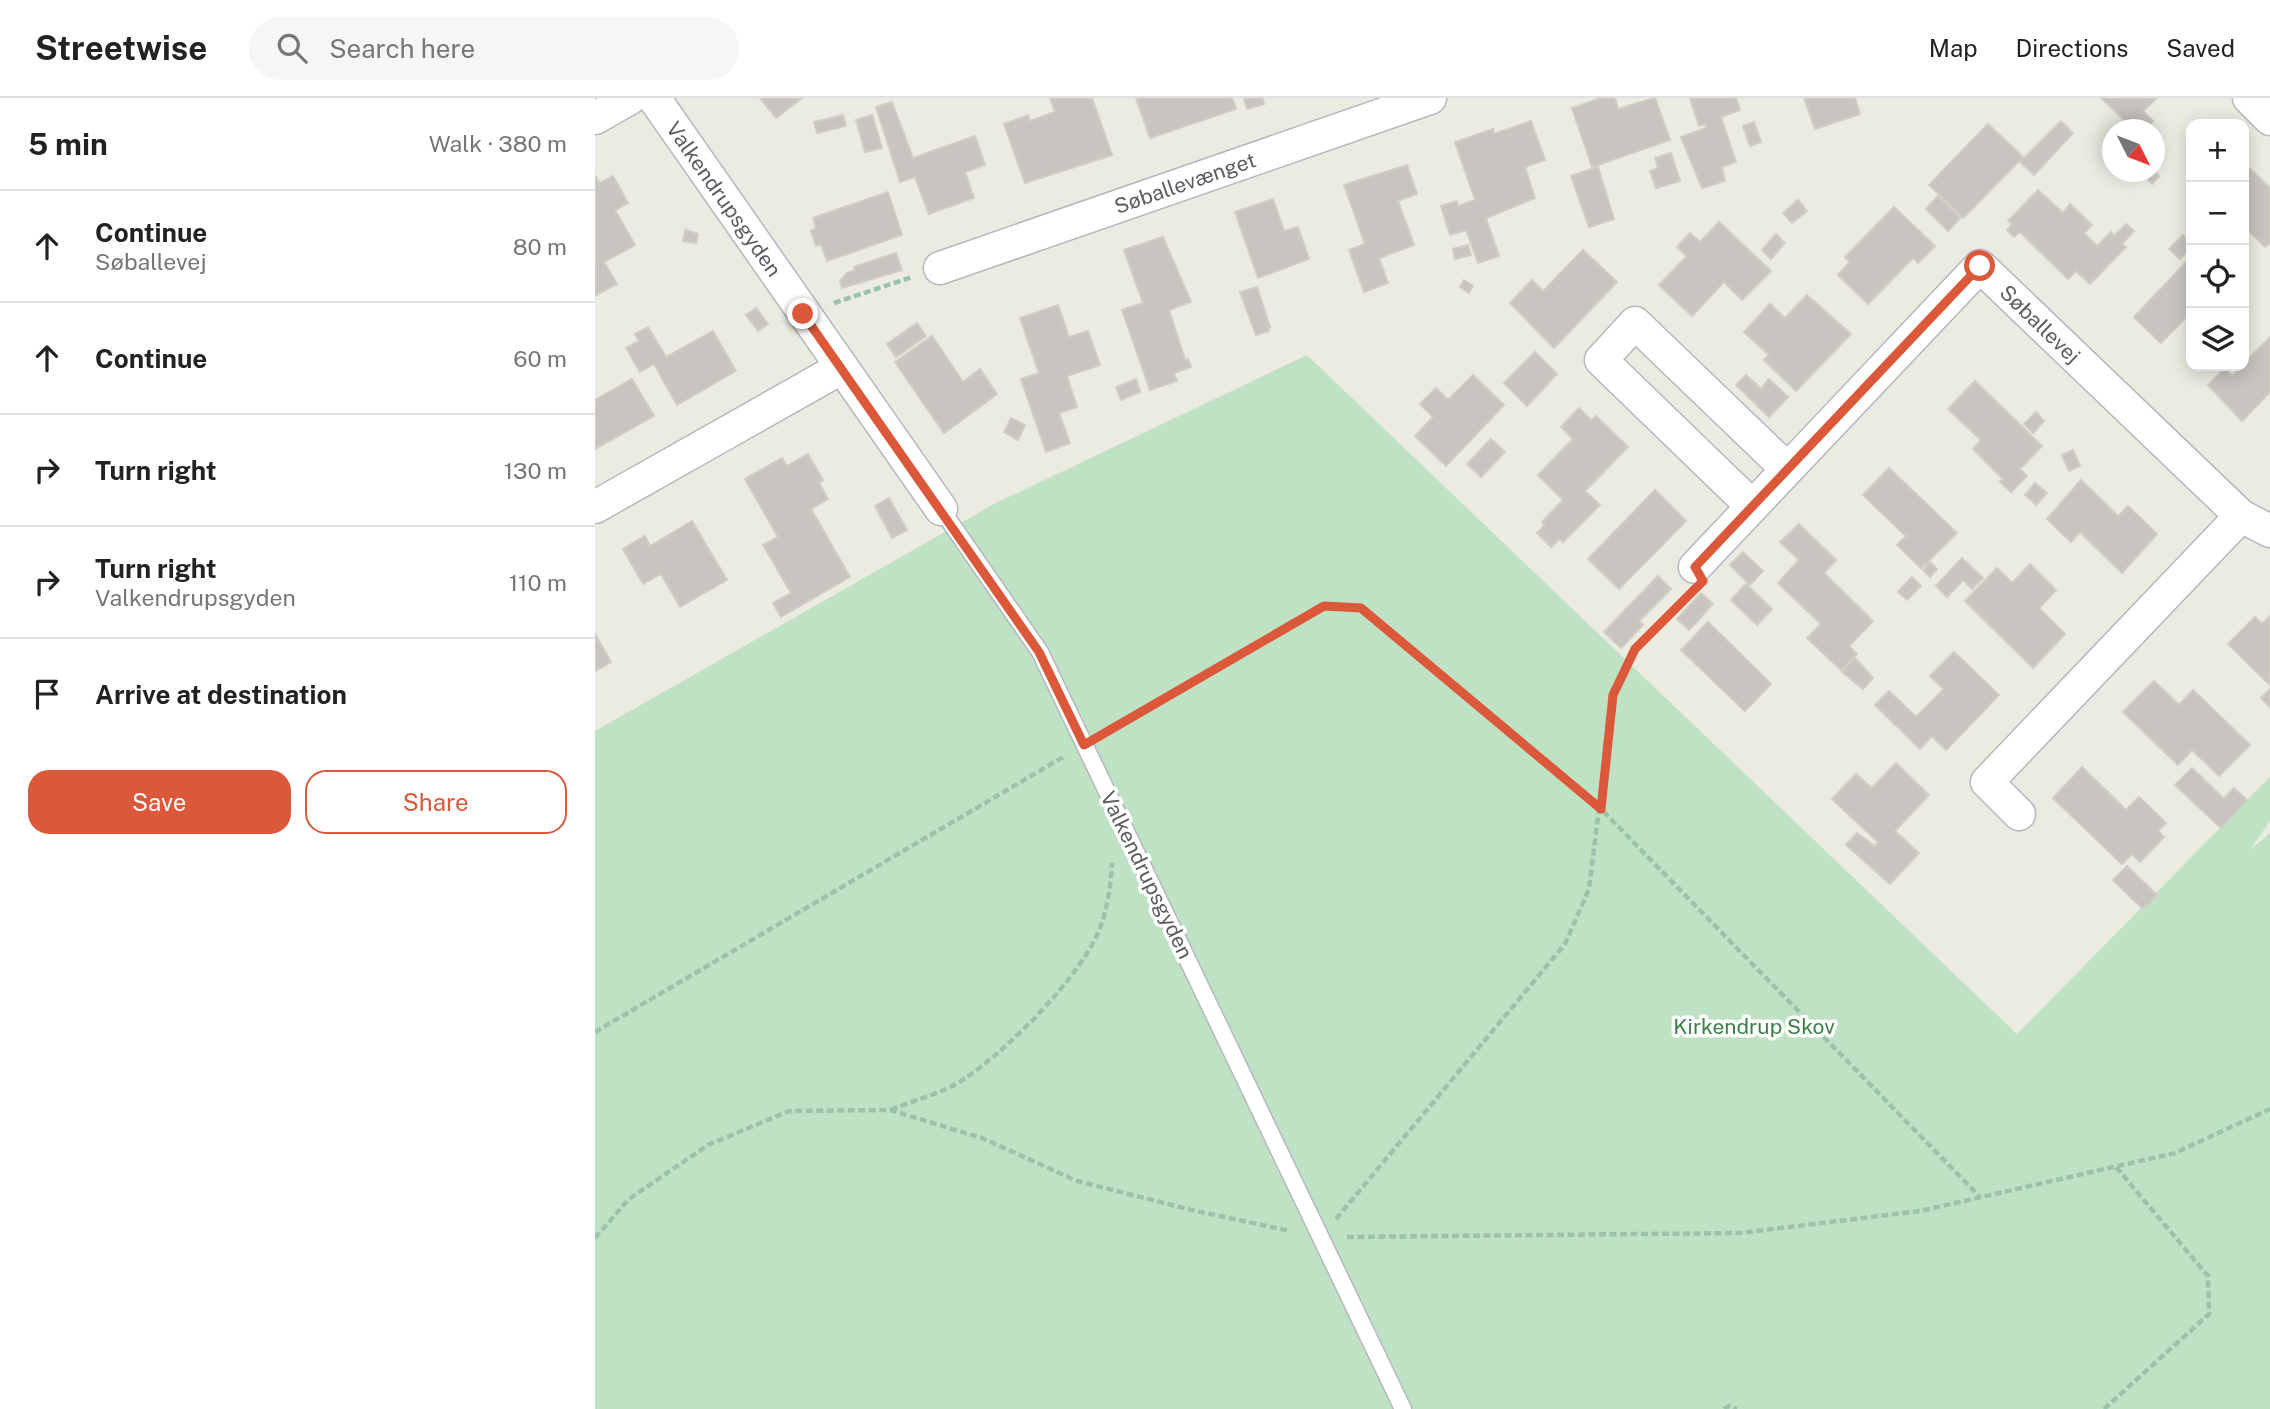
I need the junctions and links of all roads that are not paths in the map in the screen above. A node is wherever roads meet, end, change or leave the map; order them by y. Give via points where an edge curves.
1 (630, 98) edge
2 (654, 98) edge
3 (1430, 98) edge
4 (2249, 98) edge
5 (595, 118) edge
6 (2270, 119) edge
7 (940, 268) road end
8 (841, 368) junction
9 (1787, 469) junction
10 (1752, 506) junction
11 (595, 507) edge
12 (941, 509) joint
13 (2241, 516) junction
14 (2270, 531) edge
15 (1695, 567) road end
16 (2019, 814) dead end
17 (1403, 1409) edge

1 - 5 street
2 - 8 street, Valkendrupsgyden
3 - 7 street, Søballevænget
4 - 6 street
8 - 11 street
8 - 12 street, Valkendrupsgyden
9 - 10 street, Søballevej
9 - 10 street via 1635,323 1601,360
9 - 13 street, Søballevej via 1980,266
10 - 15 street, Søballevej
12 - 17 lane, Valkendrupsgyden via 1039,652
13 - 14 street, Søballevej
13 - 16 street via 1987,782

